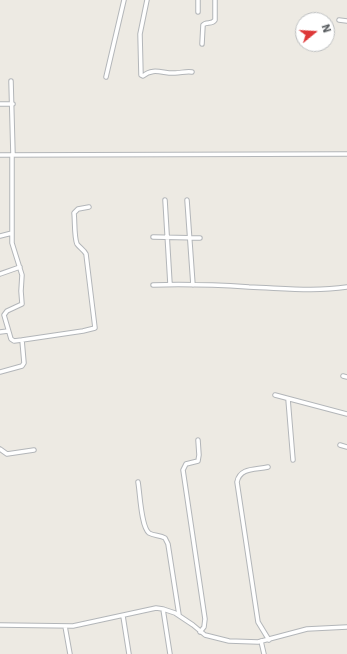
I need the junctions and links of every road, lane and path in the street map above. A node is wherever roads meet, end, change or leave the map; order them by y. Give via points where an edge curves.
1 (124, 0) edge
2 (147, 0) edge
3 (198, 0) edge
4 (215, 0) edge
5 (198, 12) dead end
6 (339, 20) dead end
7 (347, 21) edge
8 (202, 44) dead end
9 (192, 72) dead end
10 (106, 76) dead end
11 (11, 81) dead end
12 (0, 104) edge
13 (13, 104) junction
14 (347, 154) edge
15 (0, 155) edge
16 (12, 155) junction
17 (165, 200) dead end
18 (187, 200) dead end
19 (89, 207) dead end
20 (12, 233) junction
21 (0, 236) edge
22 (153, 237) dead end
23 (167, 237) junction
24 (189, 238) junction
25 (200, 238) dead end
26 (20, 267) junction
27 (0, 274) edge
28 (170, 284) junction
29 (153, 285) dead end
30 (192, 285) junction
31 (347, 287) edge
32 (8, 330) junction
33 (0, 332) edge
34 (22, 340) junction
35 (0, 372) edge
36 (275, 395) dead end
37 (288, 399) junction
38 (347, 414) edge
39 (198, 440) dead end
40 (340, 445) dead end
41 (347, 447) edge
42 (0, 449) edge
43 (34, 450) dead end
44 (293, 460) dead end
45 (268, 467) dead end
46 (138, 482) dead end
47 (163, 609) junction
48 (178, 615) junction
49 (123, 616) junction
50 (0, 625) edge
51 (65, 626) junction
52 (347, 627) edge
53 (200, 632) junction
54 (269, 640) junction
55 (261, 641) junction
56 (70, 654) edge
57 (129, 654) edge
58 (170, 654) edge
59 (264, 654) edge

1 - 10 street
2 - 9 street via 140,34 142,75 151,71
3 - 5 street
4 - 8 street via 215,20 203,25
6 - 7 street
11 - 13 street
12 - 13 street
13 - 16 street
14 - 16 street
15 - 16 street
16 - 20 street
17 - 23 street
18 - 24 street
19 - 34 street via 78,209 74,213 76,241 86,254 95,328
20 - 21 street
20 - 26 street via 13,249
22 - 23 street
23 - 24 street
23 - 28 street
24 - 25 street
24 - 30 street
26 - 27 street
26 - 32 street via 23,304 5,312
28 - 29 street
28 - 30 street
30 - 31 street via 303,290
32 - 33 street
32 - 34 street via 11,339
34 - 35 street via 23,365
36 - 37 street
37 - 38 street
37 - 44 street
39 - 53 street via 198,461 186,464 183,470 205,619 205,625
40 - 41 street
42 - 43 street via 7,454
45 - 54 street via 242,472 237,482 258,622
46 - 48 street via 146,529 165,538 168,544
47 - 48 street
47 - 49 street via 152,608
47 - 58 street
48 - 53 street
49 - 51 street
49 - 57 street
50 - 51 street
51 - 56 street
52 - 54 street via 307,629
53 - 55 street via 208,637 224,640
54 - 55 street
55 - 59 street

